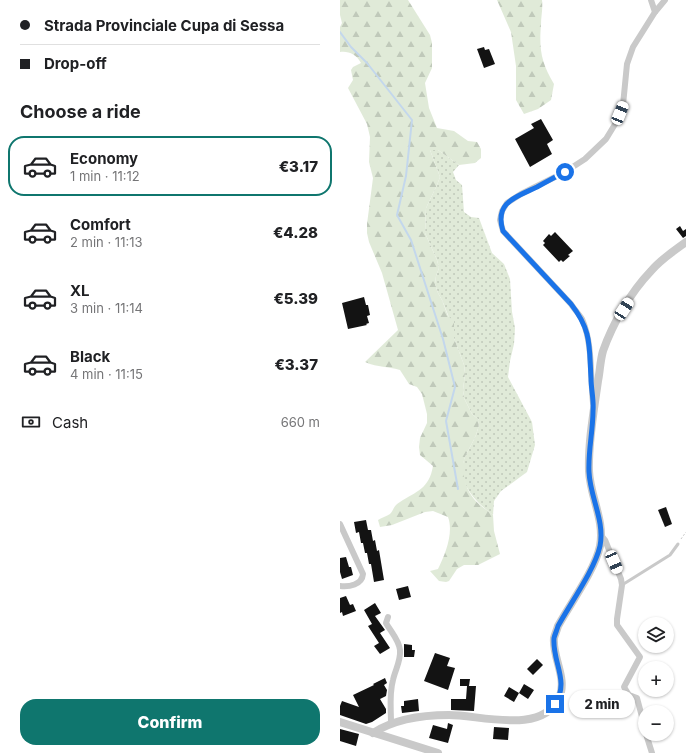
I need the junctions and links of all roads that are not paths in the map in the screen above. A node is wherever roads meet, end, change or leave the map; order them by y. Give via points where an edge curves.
1 (651, 0) edge
2 (665, 0) edge
3 (655, 12) junction
4 (686, 242) edge
5 (594, 410) junction
6 (340, 524) edge
7 (601, 536) junction
8 (678, 544) road end
9 (622, 585) junction
10 (340, 586) edge
11 (388, 617) dead end
12 (639, 705) edge
13 (340, 722) edge
14 (391, 724) junction
15 (373, 733) junction
16 (648, 741) edge
17 (438, 753) edge
18 (652, 753) edge

1 - 3 street
2 - 3 street
3 - 5 street via 633,47 627,64 623,105 617,122 606,139 565,172 507,203 500,220 503,231 581,317 589,343
4 - 5 street via 651,270 624,309 603,353
5 - 7 street via 589,471
6 - 10 street via 363,574 362,580 358,583
7 - 9 street via 605,540
7 - 14 street via 596,558 554,637 562,686 559,698 550,709 533,718 520,720 443,715
8 - 9 lane via 670,554
9 - 12 street via 618,625 640,657 624,687 629,695 637,698
11 - 14 street via 386,622 400,650 391,691
13 - 15 street
14 - 15 street
15 - 17 street
16 - 18 street

